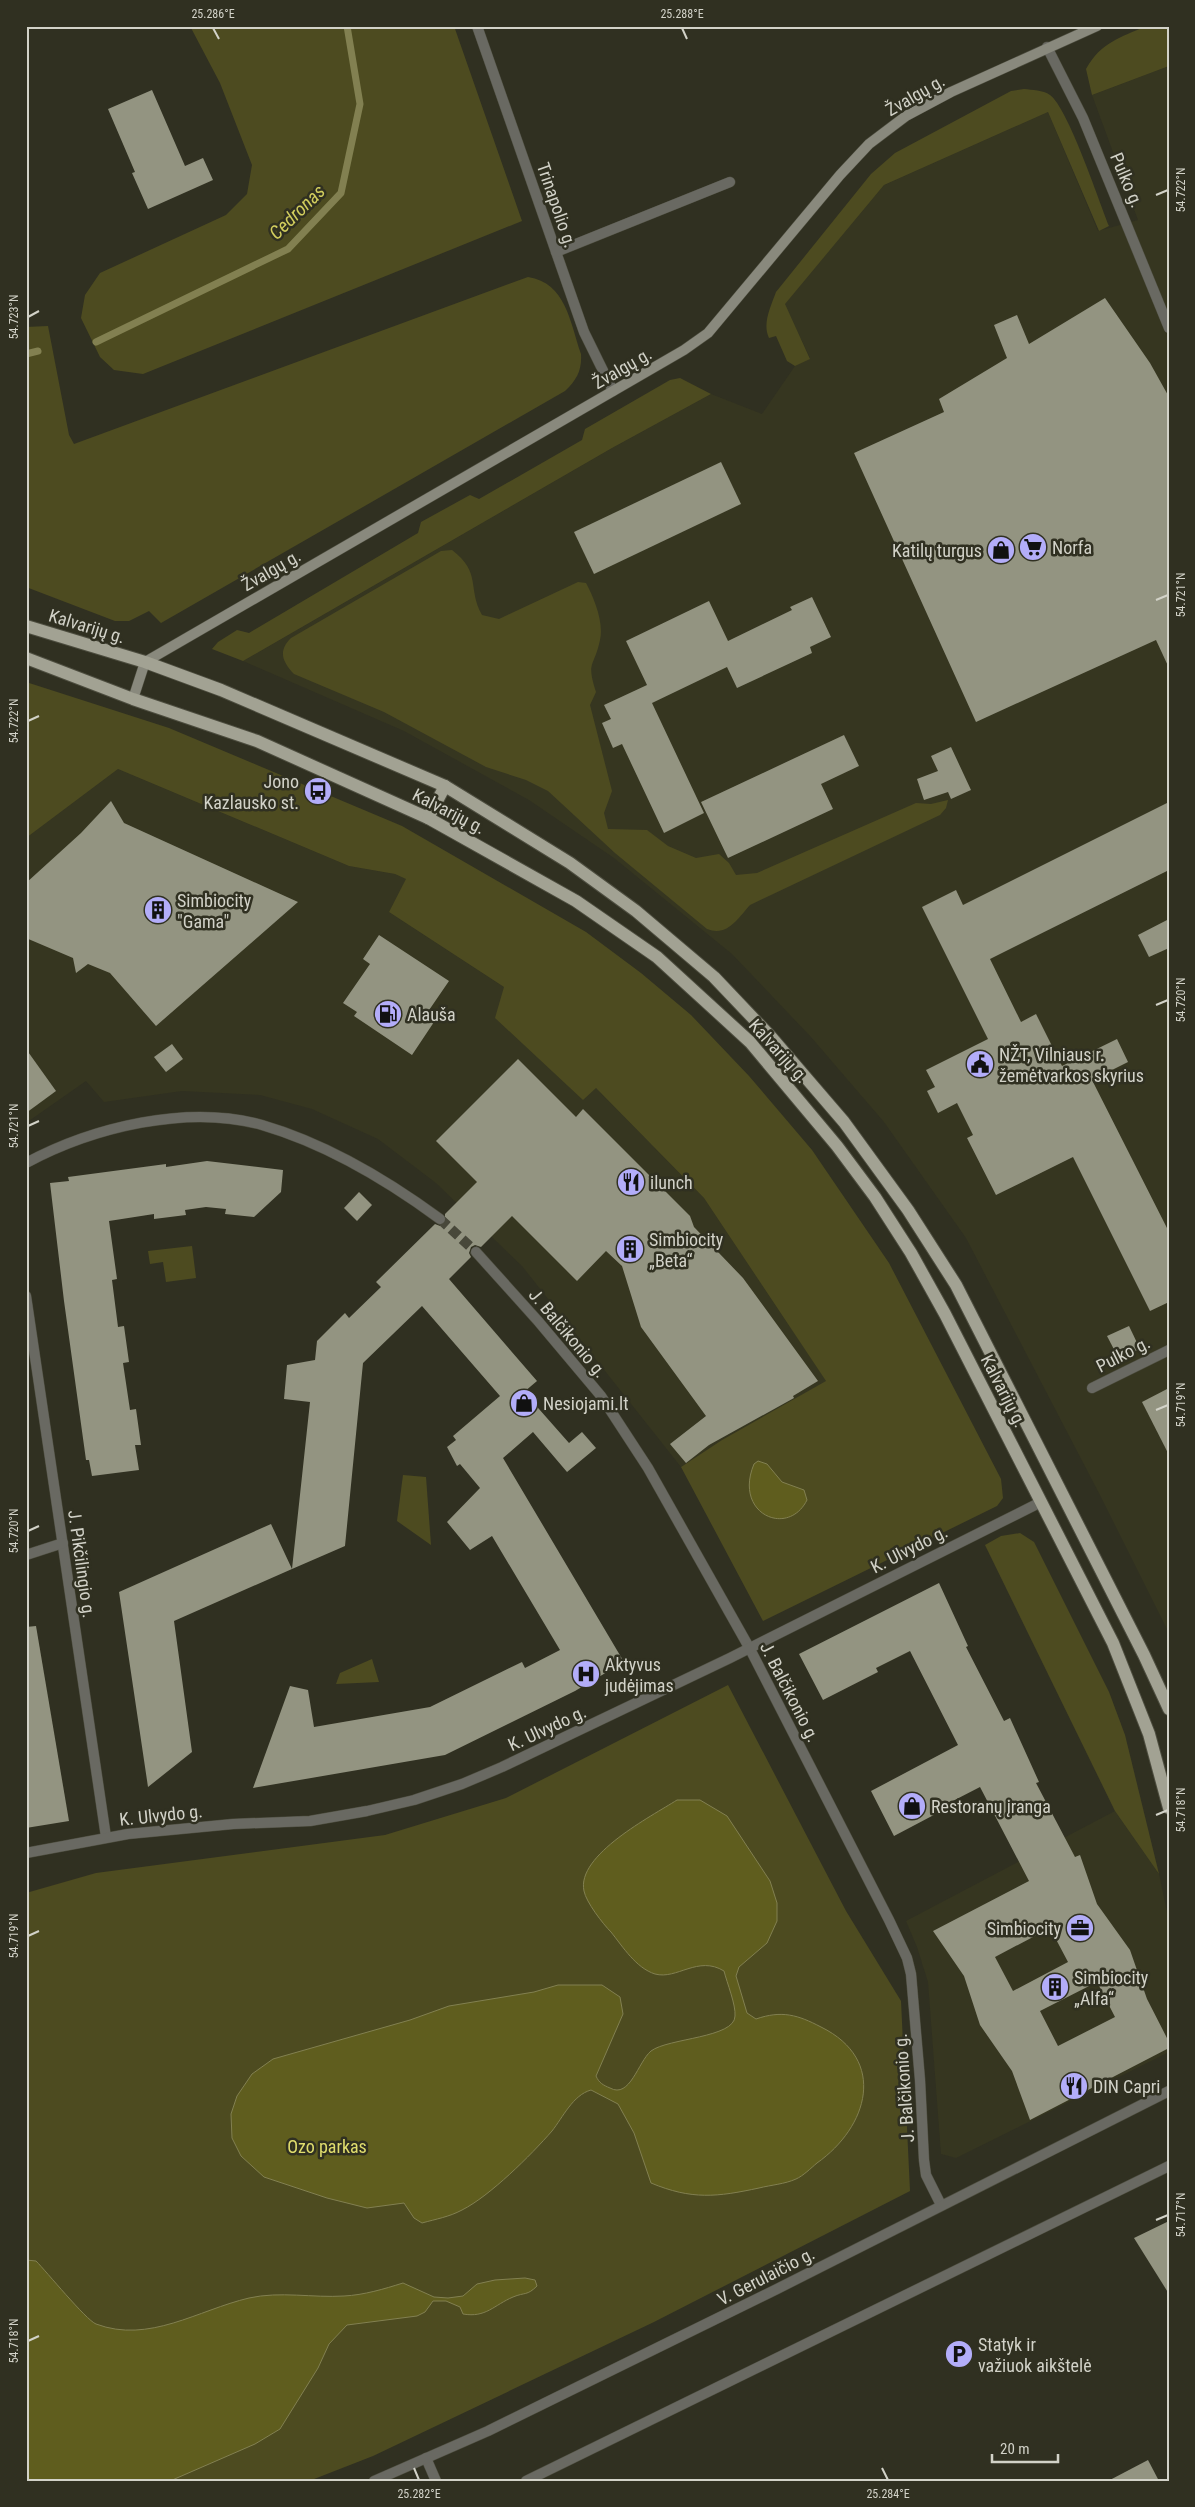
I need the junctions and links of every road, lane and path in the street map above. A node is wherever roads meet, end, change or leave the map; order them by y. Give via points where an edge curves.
1 (477, 26) edge
2 (1097, 26) edge
3 (1047, 47) junction
4 (730, 182) dead end
5 (556, 252) junction
6 (1169, 328) edge
7 (613, 392) junction
8 (26, 626) edge
9 (26, 658) edge
10 (145, 662) junction
11 (133, 699) junction
12 (445, 786) junction
13 (428, 818) junction
14 (26, 1162) edge
15 (440, 1219) tunnel mouth
16 (476, 1252) tunnel mouth
17 (26, 1296) edge
18 (1169, 1350) edge
19 (1092, 1388) dead end
20 (1041, 1502) junction
21 (63, 1542) junction
22 (26, 1555) edge
23 (750, 1649) junction
24 (1169, 1709) edge
25 (1169, 1808) edge
26 (106, 1837) junction
27 (26, 1853) edge
28 (1169, 2091) edge
29 (1169, 2166) edge
30 (941, 2205) junction
31 (426, 2458) junction
32 (374, 2481) edge
33 (436, 2481) edge
34 (526, 2481) edge

1 - 5 street, Trinapolio g.
2 - 3 main road, Žvalgų g.
3 - 6 street, Pulko g. via 1083,118
3 - 7 main road, Žvalgų g. via 906,116 869,144 840,174 708,333
4 - 5 street
5 - 7 street, Trinapolio g. via 584,332
7 - 10 main road, Žvalgų g.
8 - 10 main road, Kalvarijų g.
9 - 11 main road, Kalvarijų g.
10 - 11 main road
10 - 12 main road, Kalvarijų g. via 230,693
11 - 13 main road, Kalvarijų g. via 257,741
12 - 13 main road
12 - 24 main road, Kalvarijų g. via 570,863 643,917 714,977 771,1037 849,1129 903,1202 956,1285
13 - 20 main road, Kalvarijų g. via 576,901 657,957 750,1042 837,1146 911,1253
14 - 15 street via 83,1137 117,1128 205,1117 236,1120 261,1125 334,1154 407,1195
16 - 23 street, J. Balčikonio g. via 601,1396 648,1468
17 - 21 street, J. Pikčilingio g.
18 - 19 street, Pulko g.
20 - 23 street, K. Ulvydo g.
20 - 25 main road, Kalvarijų g. via 1093,1602 1136,1698
21 - 22 street
21 - 26 street, J. Pikčilingio g.
23 - 26 street, K. Ulvydo g. via 502,1767 414,1800 310,1821 233,1824
23 - 30 street, J. Balčikonio g. via 907,1958 913,1994 926,2175
26 - 27 street, K. Ulvydo g.
28 - 30 street, V. Gerulaičio g.
29 - 34 street
30 - 31 street, V. Gerulaičio g. via 559,2396
31 - 32 street, V. Gerulaičio g.
31 - 33 street

